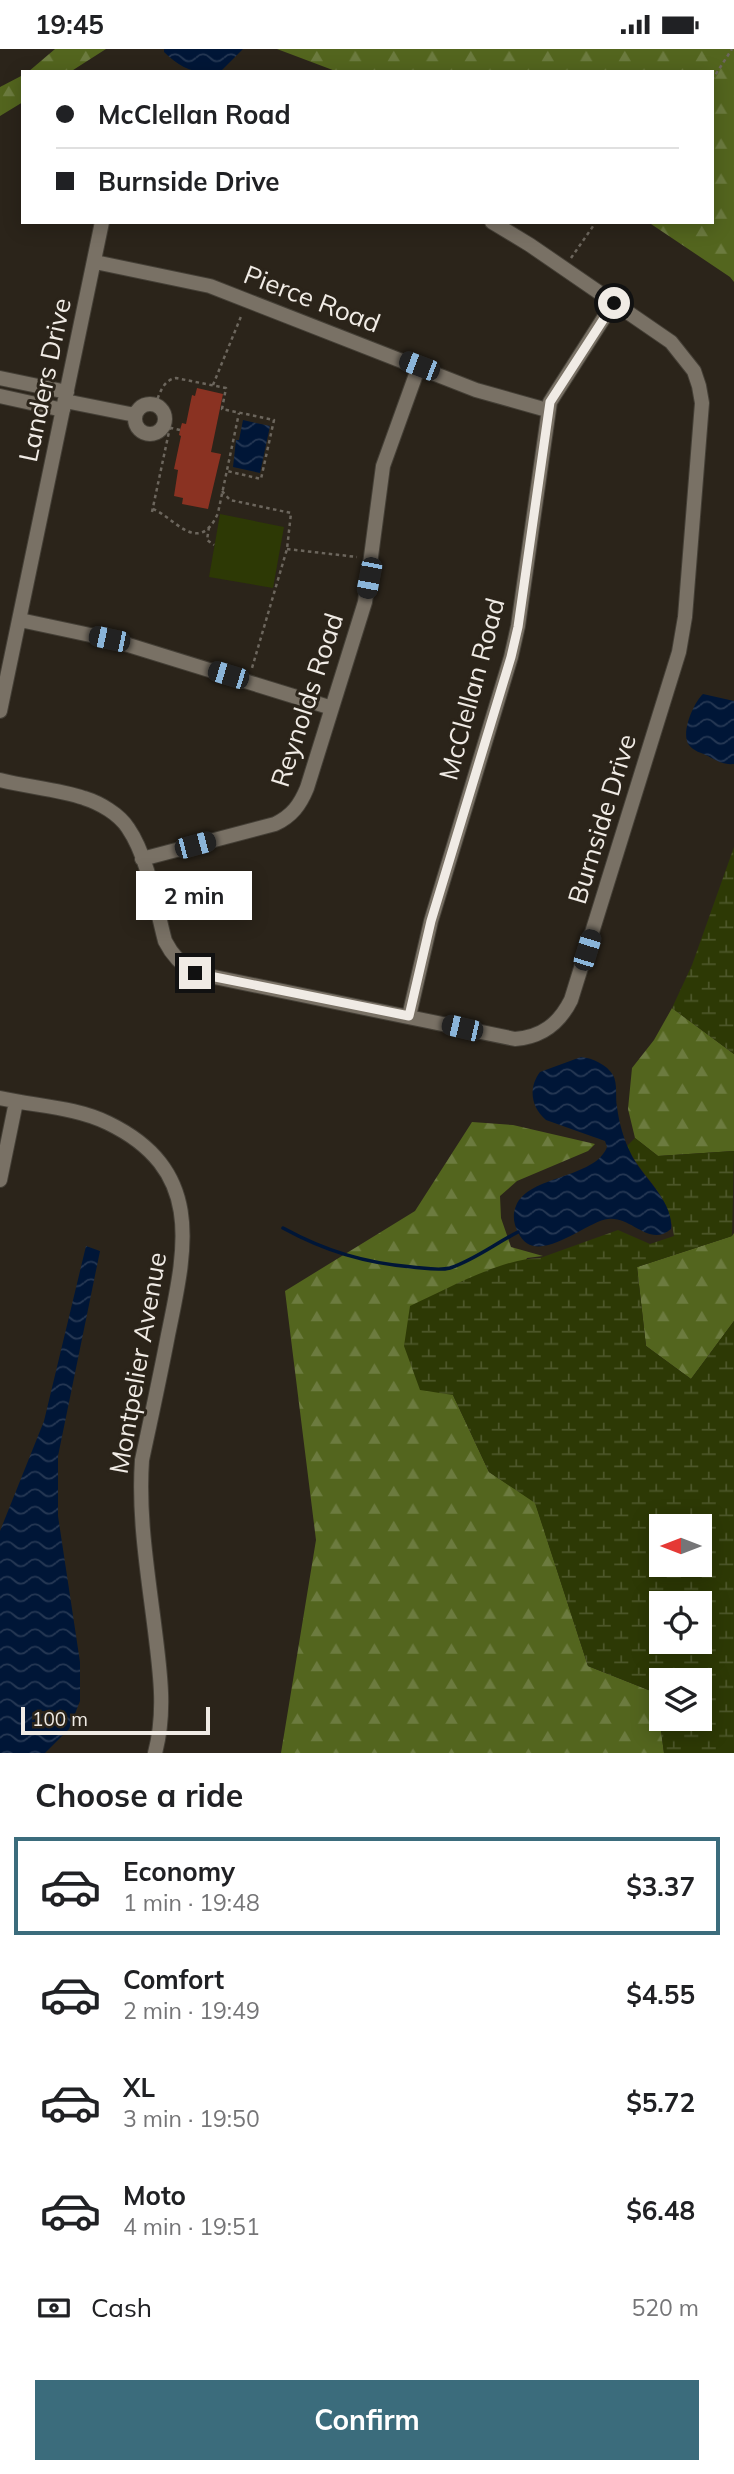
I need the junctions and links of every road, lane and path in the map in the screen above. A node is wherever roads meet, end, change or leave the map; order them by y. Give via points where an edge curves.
1 (732, 49) edge
2 (714, 77) edge
3 (102, 224) edge
4 (495, 224) edge
5 (595, 224) edge
6 (571, 258) dead end
7 (95, 262) junction
8 (247, 300) junction
9 (614, 303) junction
10 (419, 366) junction
11 (0, 378) edge
12 (213, 385) junction
13 (0, 396) edge
14 (65, 401) junction
15 (155, 405) junction
16 (547, 411) junction
17 (239, 413) junction
18 (135, 415) junction
19 (167, 427) junction
20 (180, 430) dead end
21 (227, 471) junction
22 (222, 491) junction
23 (231, 500) junction
24 (219, 506) junction
25 (232, 507) dead end
26 (270, 508) junction
27 (269, 515) dead end
28 (209, 527) junction
29 (214, 545) dead end
30 (287, 549) junction
31 (371, 559) junction
32 (20, 620) junction
33 (248, 682) junction
34 (332, 708) junction
35 (0, 711) edge
36 (0, 781) edge
37 (142, 859) junction
38 (409, 1016) junction
39 (0, 1098) edge
40 (16, 1102) junction
41 (0, 1180) edge
42 (155, 1753) edge

1 - 2 path
3 - 7 street, Landers Drive
4 - 9 street, Burnside Drive
5 - 6 path
7 - 8 street, Pierce Road via 174,277
7 - 14 street, Landers Drive
8 - 10 street, Pierce Road
8 - 12 path
9 - 16 street, McClellan Road via 554,393
9 - 38 street, Burnside Drive via 679,349 694,371 701,394 685,617 676,666 571,1000 562,1016 549,1030 515,1039
10 - 16 street, Pierce Road via 476,390
10 - 31 street, Reynolds Road via 380,479
11 - 14 street
12 - 15 path via 173,378 164,384
12 - 17 path via 226,388 222,409
13 - 14 street
14 - 18 street
14 - 32 street, Landers Drive
15 - 18 street via 141,407
15 - 19 street via 163,412
16 - 38 street, McClellan Road via 518,627 431,921
17 - 21 path
17 - 21 path via 274,420 261,479
18 - 19 street via 136,424 146,433
19 - 20 path
19 - 28 path via 153,510 187,531
21 - 22 path
22 - 23 path
22 - 24 path
23 - 24 path
23 - 25 path
23 - 26 path
24 - 28 path
26 - 27 path
26 - 30 path via 291,513
28 - 29 path via 207,540
30 - 31 path
30 - 33 path
31 - 34 street, Reynolds Road via 365,602
32 - 33 street via 109,639
32 - 35 street, Landers Drive
33 - 34 street
34 - 37 street, Reynolds Road via 307,788 298,807 285,819
36 - 37 street, Burnside Drive via 103,806 128,828
37 - 38 street, Burnside Drive via 165,941 187,968 215,978
39 - 40 street, Montpelier Avenue
40 - 41 street
40 - 42 street, Montpelier Avenue via 83,1114 140,1141 163,1166 178,1197 184,1235 181,1271 140,1485 162,1694

